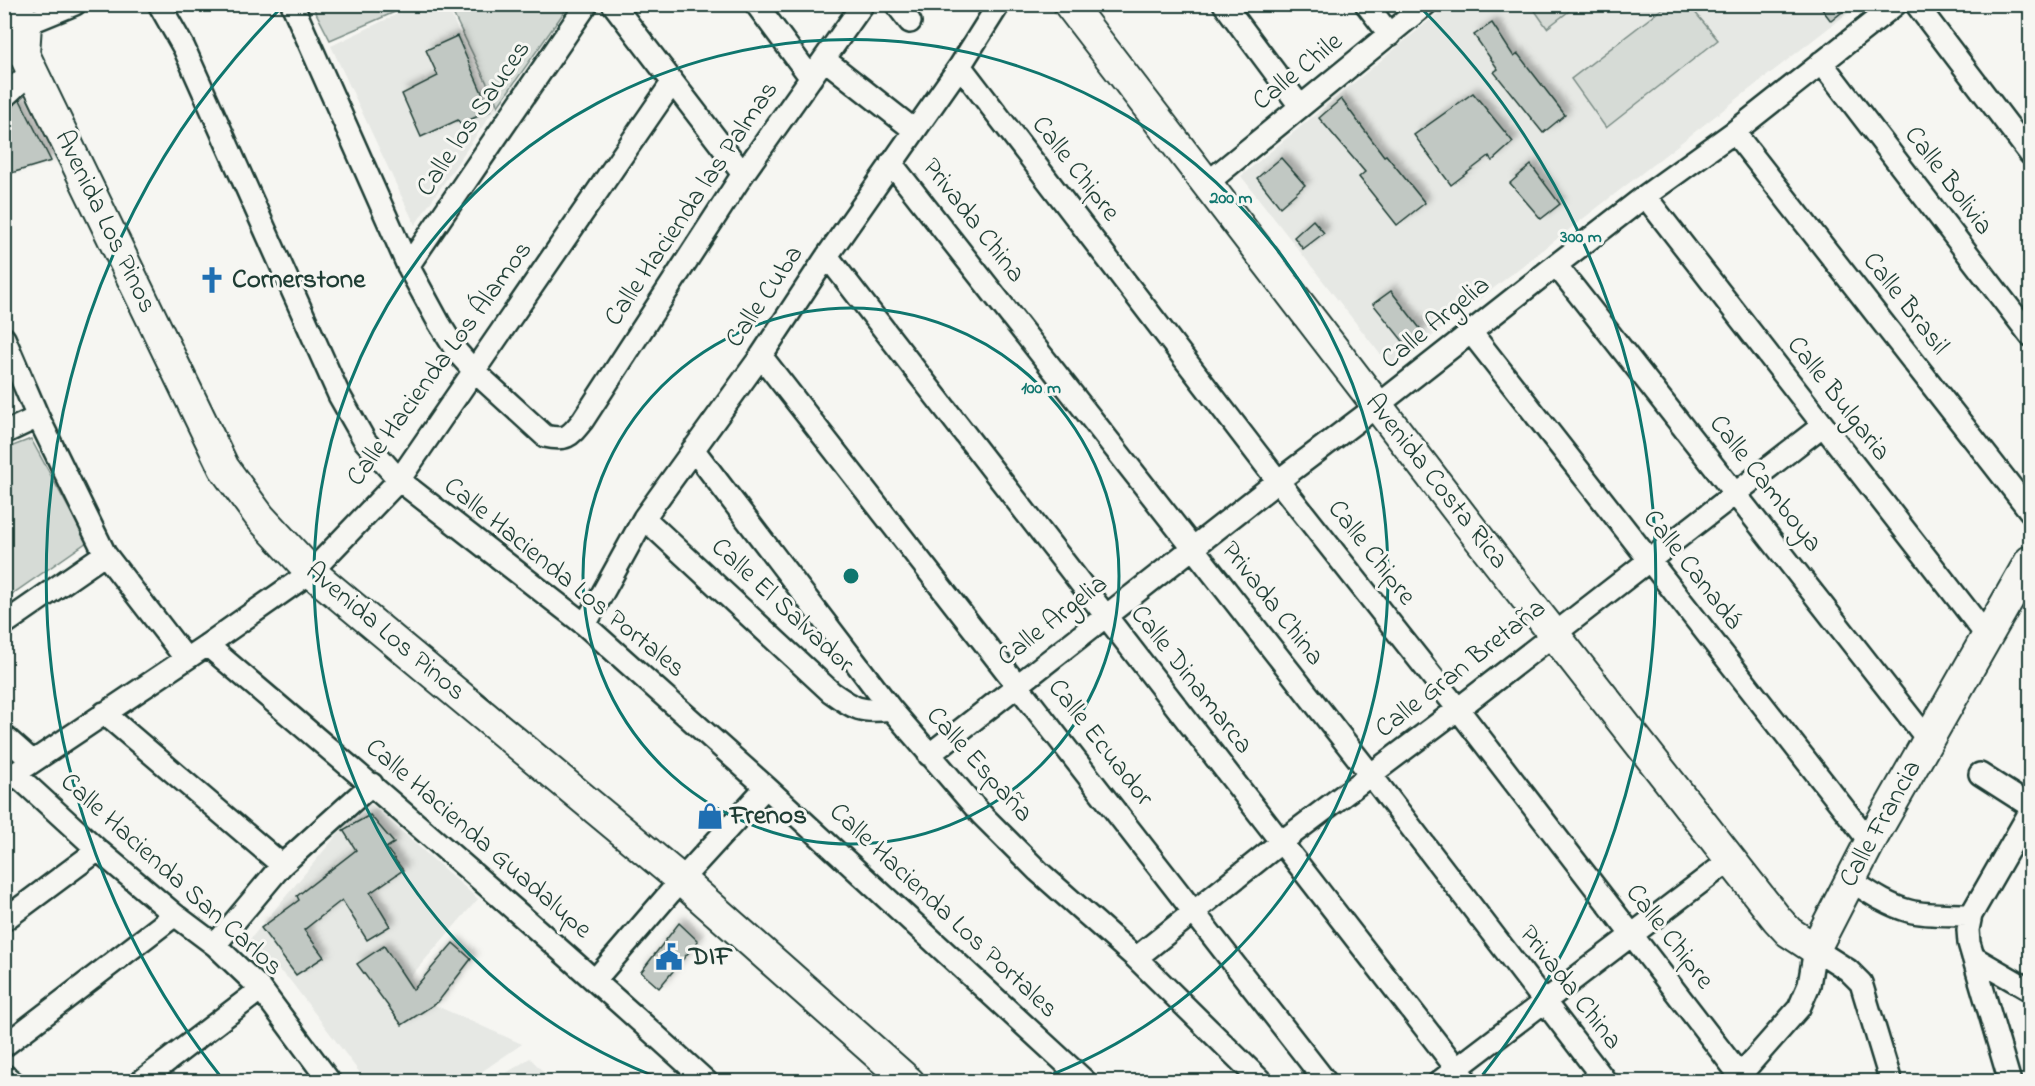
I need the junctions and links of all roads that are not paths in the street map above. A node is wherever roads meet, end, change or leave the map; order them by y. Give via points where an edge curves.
1 (75, 4) edge
2 (159, 4) edge
3 (292, 4) edge
4 (587, 4) edge
5 (613, 4) edge
6 (756, 4) edge
7 (863, 4) edge
8 (896, 4) edge
9 (999, 4) edge
10 (1069, 4) edge
11 (1224, 4) edge
12 (1366, 4) edge
13 (1426, 4) edge
14 (1896, 4) edge
15 (1916, 4) edge
16 (910, 22) dead end
17 (1390, 35) junction
18 (17, 36) edge
19 (824, 59) junction
20 (1821, 62) junction
21 (960, 66) junction
22 (811, 78) junction
23 (672, 83) junction
24 (4, 97) edge
25 (1300, 106) junction
26 (914, 130) junction
27 (1734, 132) junction
28 (2031, 154) edge
29 (891, 163) junction
30 (743, 174) junction
31 (1206, 184) junction
32 (1645, 196) junction
33 (827, 256) junction
34 (1556, 265) junction
35 (408, 266) junction
36 (1470, 331) junction
37 (2031, 335) edge
38 (4, 338) edge
39 (761, 356) junction
40 (474, 371) junction
41 (1377, 406) junction
42 (38, 417) junction
43 (1822, 426) junction
44 (4, 433) edge
45 (693, 449) junction
46 (399, 480) junction
47 (1278, 481) junction
48 (1735, 493) junction
49 (2031, 511) edge
50 (644, 518) junction
51 (1192, 549) junction
52 (105, 554) junction
53 (1648, 560) junction
54 (2031, 561) edge
55 (311, 572) junction
56 (1106, 616) junction
57 (4, 624) edge
58 (585, 625) junction
59 (1553, 634) junction
60 (1987, 636) junction
61 (207, 645) junction
62 (186, 659) junction
63 (1018, 685) junction
64 (891, 709) junction
65 (1458, 709) junction
66 (104, 713) junction
67 (4, 735) edge
68 (1928, 740) junction
69 (929, 755) junction
70 (32, 761) junction
71 (1980, 774) dead end
72 (1371, 775) junction
73 (9, 777) edge
74 (372, 784) junction
75 (766, 787) junction
76 (2031, 806) edge
77 (2031, 812) edge
78 (2024, 839) edge
79 (1870, 842) junction
80 (1280, 843) junction
81 (98, 850) junction
82 (1730, 860) junction
83 (282, 865) junction
84 (681, 880) junction
85 (1850, 880) junction
86 (1195, 911) junction
87 (175, 915) junction
88 (1971, 915) junction
89 (4, 920) edge
90 (1630, 935) junction
91 (215, 945) junction
92 (1815, 949) junction
93 (1973, 957) junction
94 (1136, 958) junction
95 (595, 980) junction
96 (261, 989) junction
97 (2031, 990) edge
98 (1543, 1002) junction
99 (4, 1046) edge
100 (4, 1074) edge
101 (1462, 1075) edge
102 (1320, 1079) edge
103 (1740, 1079) edge
104 (326, 1080) edge
105 (13, 1082) edge
106 (140, 1082) edge
107 (707, 1082) edge
108 (909, 1082) edge
109 (1086, 1082) edge
110 (1262, 1082) edge
111 (1439, 1082) edge
112 (1606, 1082) edge
113 (1891, 1082) edge
114 (2010, 1082) edge

1 - 18 street
2 - 46 street, Calle Hacienda Los Portales via 184,48 339,395 365,441
3 - 35 street
4 - 35 street, Calle los Sauces
5 - 23 street
6 - 22 street
7 - 19 street, Calle Hacienda las Palmas
8 - 16 street
9 - 21 street, Calle Cuba
10 - 31 street, Avenida Costa Rica
11 - 25 street
12 - 17 street
13 - 17 street, Calle Chile
14 - 20 street, Calle Argelia
15 - 28 street
17 - 25 street, Calle Chile
18 - 24 street
18 - 55 street, Avenida Los Pinos via 224,468 260,517
19 - 22 street, Calle Hacienda las Palmas
19 - 26 street
20 - 27 street, Calle Argelia
20 - 37 street, Calle Bolivia
21 - 26 street, Calle Cuba
21 - 47 street, Calle Chipre
22 - 30 street, Calle Hacienda las Palmas
23 - 30 street
23 - 40 street, Calle Hacienda Los Álamos
25 - 31 street, Calle Chile
26 - 29 street, Calle Cuba
27 - 32 street, Calle Argelia
27 - 49 street, Calle Brasil
29 - 33 street, Calle Cuba
29 - 51 street, Privada China
30 - 40 street, Calle Hacienda las Palmas via 570,436 545,436
31 - 41 street, Avenida Costa Rica
32 - 34 street, Calle Argelia
32 - 43 street, Calle Bulgaria
33 - 39 street, Calle Cuba
33 - 56 street, Calle Dinamarca
34 - 36 street, Calle Argelia
34 - 48 street, Calle Camboya
35 - 40 street via 457,352
36 - 41 street, Calle Argelia
36 - 53 street, Calle Canadá
38 - 42 street
39 - 45 street, Calle Cuba
39 - 63 street, Calle Ecuador
40 - 46 street, Calle Hacienda Los Álamos
41 - 47 street, Calle Argelia
41 - 59 street, Avenida Costa Rica
42 - 44 street
42 - 52 street
43 - 48 street, Calle Gran Bretaña
43 - 60 street, Calle Bulgaria
45 - 50 street, Calle Cuba
45 - 64 street, Calle España
46 - 55 street, Calle Hacienda Los Álamos
46 - 58 street, Calle Hacienda Los Portales
47 - 51 street, Calle Argelia
47 - 65 street, Calle Chipre
48 - 53 street, Calle Gran Bretaña
48 - 68 street, Calle Camboya
50 - 58 street, Calle Cuba
50 - 64 street, Calle El Salvador via 831,692 852,707 870,712
51 - 56 street, Calle Argelia
51 - 72 street, Privada China
52 - 57 street
52 - 62 street
53 - 59 street, Calle Gran Bretaña
53 - 79 street, Calle Canadá
54 - 60 street, Calle Francia
55 - 61 street, Calle Hacienda Los Álamos
55 - 84 street, Avenida Los Pinos
56 - 63 street, Calle Argelia
56 - 80 street, Calle Dinamarca
58 - 75 street, Calle Hacienda Los Portales
59 - 65 street, Calle Gran Bretaña
59 - 82 street, Avenida Costa Rica
60 - 68 street, Calle Francia
61 - 62 street, Calle Hacienda Los Álamos
61 - 74 street, Calle Hacienda Guadalupe
62 - 66 street, Calle Hacienda Los Álamos
63 - 69 street, Calle Argelia
63 - 86 street, Calle Ecuador
64 - 69 street, Calle España
65 - 72 street, Calle Gran Bretaña
65 - 90 street, Calle Chipre
66 - 70 street, Calle Hacienda Los Álamos
66 - 83 street
67 - 70 street
68 - 79 street, Calle Francia
69 - 94 street, Calle España via 1038,871
70 - 73 street, Calle Hacienda Los Álamos
71 - 76 street
72 - 80 street, Calle Gran Bretaña
72 - 98 street, Privada China
73 - 81 street, Calle Hacienda San Carlos
74 - 83 street
74 - 95 street, Calle Hacienda Guadalupe
75 - 84 street
75 - 109 street, Calle Hacienda Los Portales
77 - 78 street
78 - 88 street
79 - 85 street, Calle Francia
80 - 86 street, Calle Gran Bretaña
80 - 101 street, Calle Dinamarca
81 - 87 street, Calle Hacienda San Carlos
81 - 89 street
82 - 90 street
82 - 92 street, Avenida Costa Rica via 1777,919
83 - 91 street
84 - 95 street
84 - 108 street, Avenida Los Pinos
85 - 88 street via 1895,906 1912,911
85 - 92 street, Calle Francia
86 - 94 street, Calle Gran Bretaña
86 - 102 street, Calle Ecuador
87 - 91 street, Calle Hacienda San Carlos
87 - 99 street
88 - 93 street via 1968,930
90 - 98 street
90 - 103 street, Calle Chipre
91 - 96 street, Calle Hacienda San Carlos
92 - 103 street, Calle Francia via 1809,985 1799,1008
92 - 113 street via 1861,983
93 - 97 street
93 - 114 street
94 - 110 street, Calle España
95 - 107 street, Calle Hacienda Guadalupe
96 - 104 street, Calle Hacienda San Carlos
96 - 106 street
98 - 101 street
98 - 112 street, Privada China
100 - 105 street
101 - 111 street

